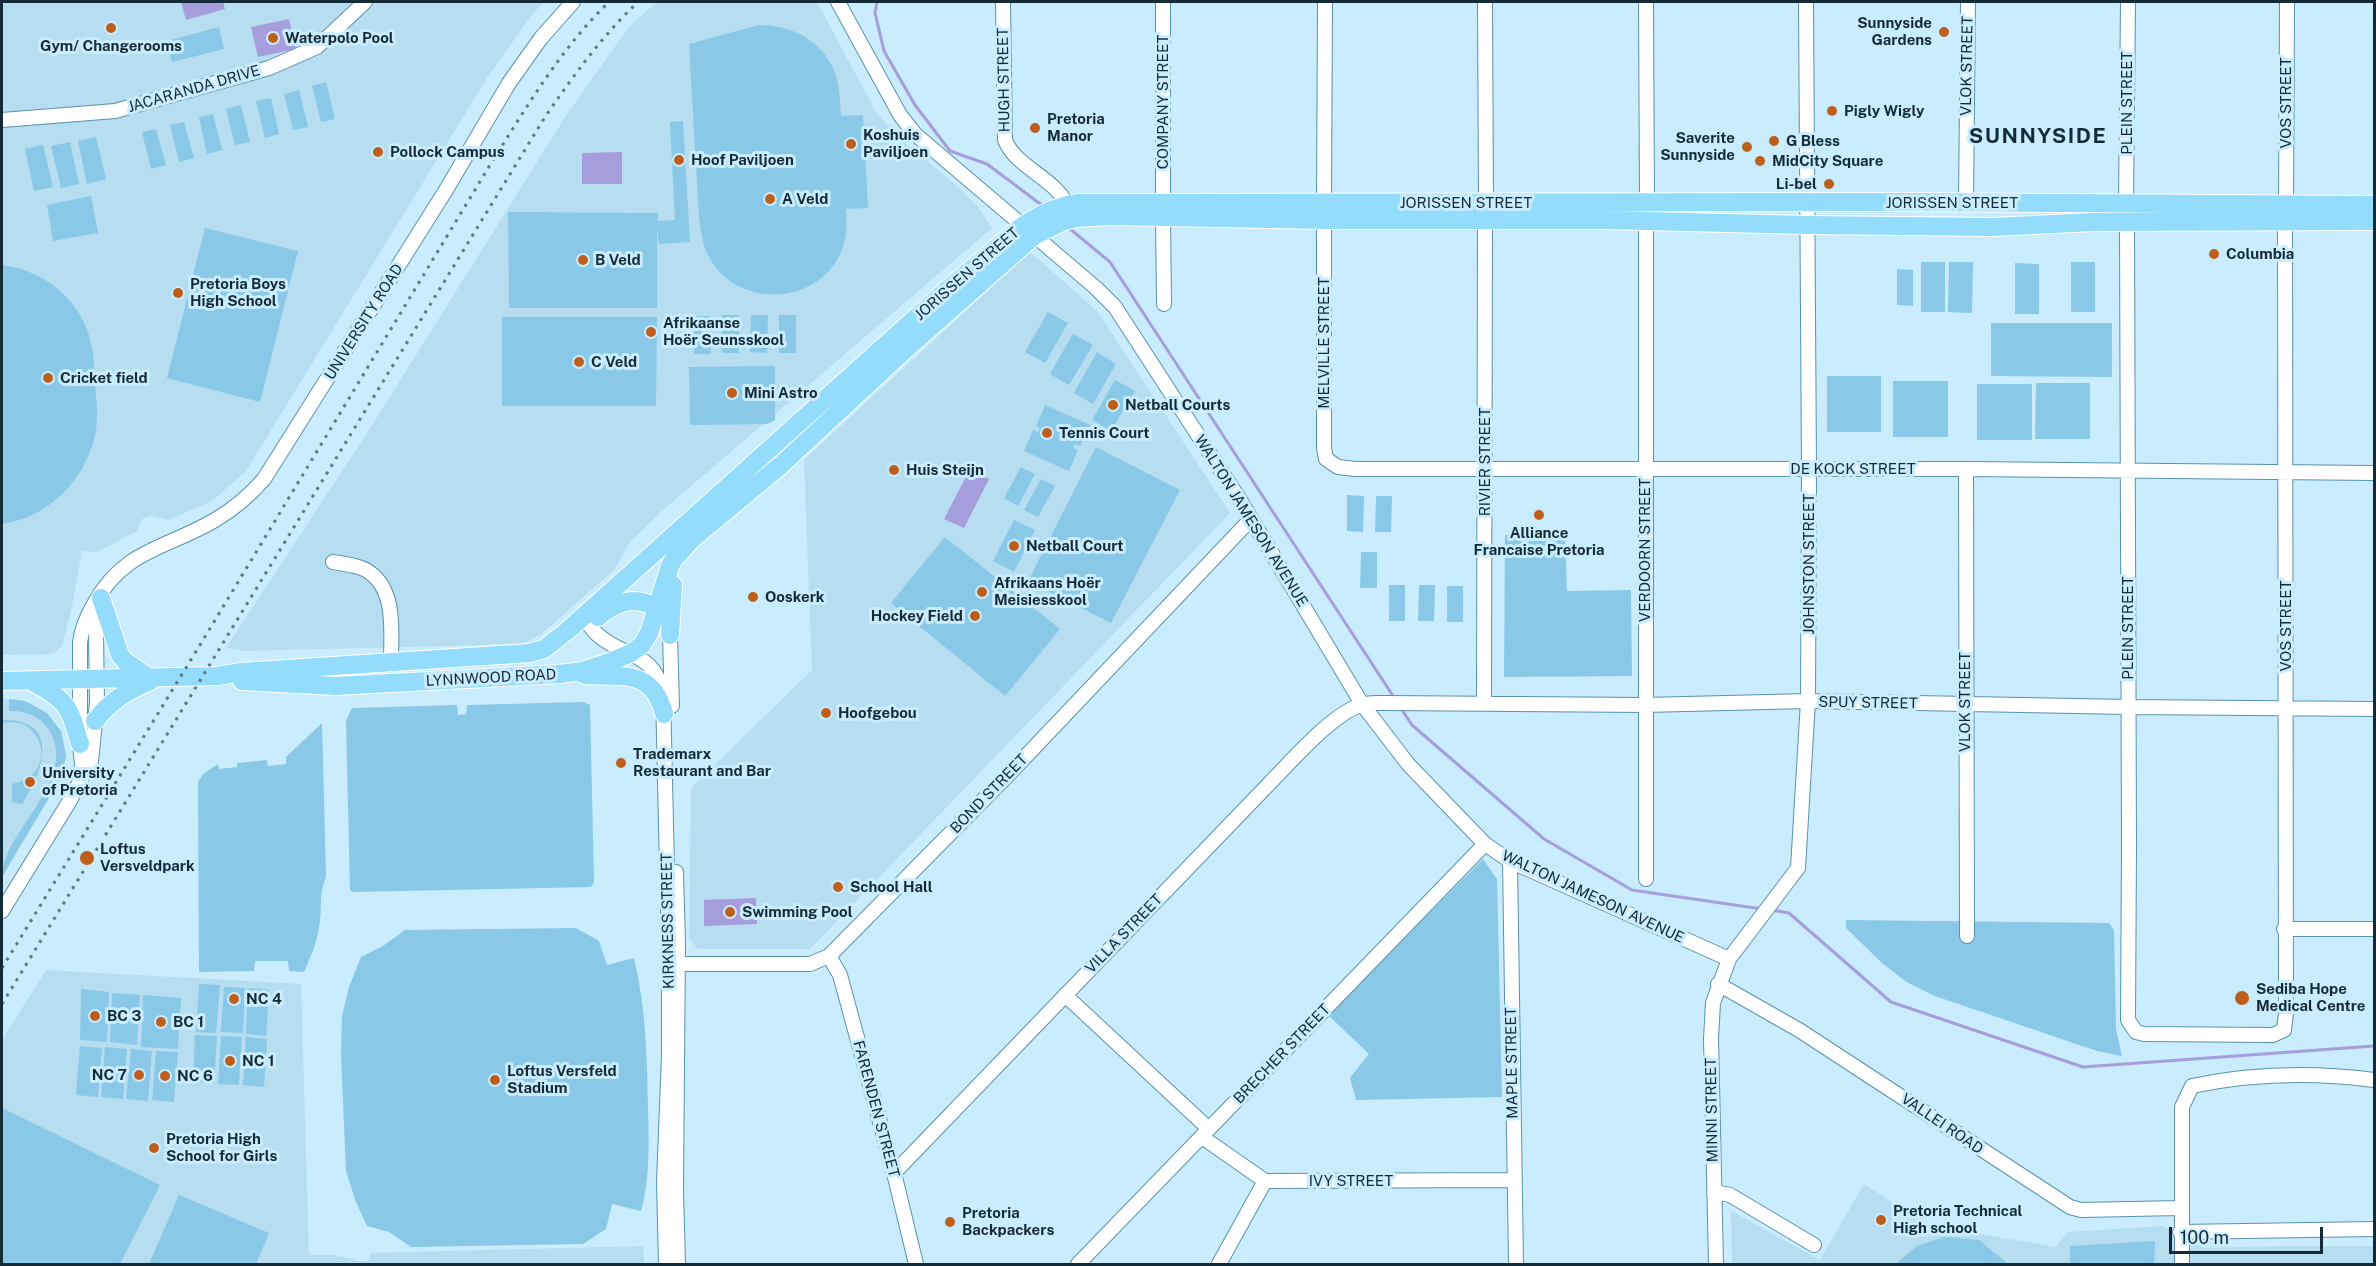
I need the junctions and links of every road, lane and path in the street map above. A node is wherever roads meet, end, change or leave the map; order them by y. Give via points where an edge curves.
1 (365, 2) edge
2 (573, 2) edge
3 (838, 2) edge
4 (1003, 2) edge
5 (1163, 2) edge
6 (1324, 2) edge
7 (1485, 2) edge
8 (1646, 2) edge
9 (1806, 2) edge
10 (1968, 2) edge
11 (2128, 2) edge
12 (2287, 2) edge
13 (2, 120) edge
14 (1966, 202) junction
15 (2374, 205) edge
16 (1070, 209) junction
17 (1163, 209) junction
18 (1324, 212) junction
19 (1486, 212) junction
20 (1646, 212) junction
21 (2127, 213) junction
22 (2285, 213) junction
23 (1807, 215) junction
24 (2374, 221) edge
25 (1031, 229) junction
26 (1164, 304) dead end
27 (768, 450) junction
28 (1332, 464) joint
29 (781, 465) junction
30 (1484, 469) junction
31 (1966, 469) junction
32 (1645, 470) junction
33 (1809, 470) junction
34 (2127, 471) junction
35 (2286, 472) junction
36 (2374, 473) edge
37 (1251, 519) junction
38 (684, 540) junction
39 (333, 562) dead end
40 (102, 592) junction
41 (658, 609) junction
42 (586, 620) junction
43 (670, 635) junction
44 (631, 653) junction
45 (391, 662) junction
46 (559, 674) junction
47 (217, 675) junction
48 (154, 677) junction
49 (88, 680) junction
50 (2, 681) edge
51 (31, 681) junction
52 (1808, 701) junction
53 (1484, 703) junction
54 (1362, 704) junction
55 (1965, 704) junction
56 (1645, 705) junction
57 (2129, 707) junction
58 (2286, 707) junction
59 (2374, 709) edge
60 (664, 714) junction
61 (95, 722) junction
62 (80, 744) junction
63 (84, 774) junction
64 (1485, 844) junction
65 (1510, 861) junction
66 (1646, 879) dead end
67 (2, 911) edge
68 (2284, 929) junction
69 (2374, 929) edge
70 (1967, 936) dead end
71 (830, 956) junction
72 (1729, 958) junction
73 (674, 959) junction
74 (1718, 984) junction
75 (1065, 995) junction
76 (2284, 1030) joint
77 (679, 1056) junction
78 (2374, 1080) edge
79 (668, 1092) junction
80 (678, 1120) junction
81 (1206, 1133) junction
82 (894, 1173) junction
83 (1514, 1180) junction
84 (1266, 1181) junction
85 (1714, 1192) junction
86 (2180, 1208) junction
87 (2374, 1229) edge
88 (2180, 1232) junction
89 (1814, 1245) dead end
90 (666, 1264) edge
91 (678, 1264) edge
92 (916, 1264) edge
93 (1078, 1264) edge
94 (1219, 1264) edge
95 (1516, 1264) edge
96 (1716, 1264) edge
97 (2182, 1264) edge

1 - 13 street, JACARANDA DRIVE via 315,49 268,68 115,111
2 - 40 street, UNIVERSITY ROAD via 508,83 446,190 264,479 231,510 139,556 115,573
3 - 25 street, WALTON JAMESON AVENUE via 900,115 915,134
4 - 16 street, HUGH STREET via 1005,140 1020,159 1061,193
5 - 17 street, COMPANY STREET
6 - 18 street, MELVILLE STREET
7 - 19 street, RIVIER STREET
8 - 20 street, VERDOORN STREET
9 - 23 street, JOHNSTON STREET
10 - 14 street, VLOK STREET
11 - 21 street, PLEIN STREET
12 - 22 street, VOS STREET
14 - 21 main road, JORISSEN STREET
14 - 23 main road, JORISSEN STREET
15 - 22 main road, JORISSEN STREET
16 - 17 main road, JORISSEN STREET
16 - 25 main road, JORISSEN STREET
17 - 18 main road, JORISSEN STREET
17 - 26 street, COMPANY STREET
18 - 19 main road, JORISSEN STREET
18 - 28 street, MELVILLE STREET via 1324,448 1325,457
19 - 20 main road, JORISSEN STREET
19 - 30 street, RIVIER STREET
20 - 23 main road, JORISSEN STREET
20 - 23 main road, JORISSEN STREET via 1691,203
20 - 32 street, VERDOORN STREET
21 - 22 main road, JORISSEN STREET
21 - 23 main road, JORISSEN STREET via 1993,227 1885,227
21 - 34 street, PLEIN STREET
22 - 24 main road, JORISSEN STREET
22 - 35 street, VOS STREET
23 - 33 street, JOHNSTON STREET
25 - 27 main road, JORISSEN STREET via 940,296
25 - 29 main road, JORISSEN STREET
25 - 37 street, WALTON JAMESON AVENUE via 1115,307
27 - 29 main road
27 - 38 main road, JORISSEN STREET
28 - 30 street, DE KOCK STREET via 1355,469
29 - 38 main road, JORISSEN STREET
30 - 32 street, DE KOCK STREET
30 - 53 street, RIVIER STREET
31 - 33 street, DE KOCK STREET
31 - 34 street, DE KOCK STREET
31 - 55 street, VLOK STREET
32 - 33 street, DE KOCK STREET
32 - 56 street, VERDOORN STREET
33 - 52 street, JOHNSTON STREET
34 - 35 street, DE KOCK STREET
34 - 57 street, PLEIN STREET
35 - 36 street, DE KOCK STREET
35 - 58 street, VOS STREET
37 - 54 street, WALTON JAMESON AVENUE
37 - 71 street, BOND STREET
38 - 41 main road, LYNNWOOD ROAD via 668,572
38 - 42 main road, LYNNWOOD ROAD
38 - 43 main road via 671,595
39 - 45 street via 363,568 375,576 385,591 389,602
40 - 48 main road via 120,655
40 - 49 street
41 - 42 main road via 634,602 617,603
41 - 43 street, KIRKNESS STREET
41 - 44 main road, LYNNWOOD ROAD via 642,645
42 - 44 street, KIRKNESS STREET via 600,638
42 - 45 main road, LYNNWOOD ROAD via 537,652
43 - 73 street, KIRKNESS STREET
44 - 46 main road, LYNNWOOD ROAD via 583,671
44 - 60 street, KIRKNESS STREET via 656,673 663,693
45 - 47 main road, LYNNWOOD ROAD
46 - 47 main road, LYNNWOOD ROAD via 335,686 243,682
46 - 60 main road via 639,679 654,689
47 - 48 main road, LYNNWOOD ROAD
48 - 49 main road, LYNNWOOD ROAD
48 - 61 main road via 118,697
49 - 51 main road, LYNNWOOD ROAD
49 - 61 street
49 - 62 street
50 - 51 main road, LYNNWOOD ROAD
51 - 62 main road via 66,704
52 - 55 street, SPUY STREET
52 - 56 street, SPUY STREET
52 - 72 street, JOHNSTON STREET via 1798,868
53 - 54 street, SPUY STREET
53 - 56 street, SPUY STREET
54 - 64 street, WALTON JAMESON AVENUE via 1408,764
54 - 75 street, VILLA STREET via 1339,717 1312,741
55 - 57 street, SPUY STREET
55 - 70 street, VLOK STREET
56 - 66 street, VERDOORN STREET
57 - 58 street, SPUY STREET
57 - 76 street, PLEIN STREET via 2128,1020 2136,1032 2144,1034 2273,1035
58 - 59 street, SPUY STREET
58 - 68 street, VOS STREET
60 - 73 street, KIRKNESS STREET
61 - 63 street via 91,761
62 - 63 street
63 - 67 street
64 - 65 street, WALTON JAMESON AVENUE
64 - 81 street, BRECHER STREET
65 - 72 street, WALTON JAMESON AVENUE
65 - 83 street, MAPLE STREET
68 - 69 street
68 - 76 street, VOS STREET
71 - 73 street, BOND STREET via 810,964
71 - 82 street, FARENDEN STREET via 840,975
72 - 74 street, MINNI STREET
73 - 77 street, KIRKNESS STREET
73 - 79 street, KIRKNESS STREET via 669,978
74 - 85 street, MINNI STREET via 1711,1020
74 - 86 street, VALLEI ROAD via 1799,1030 2070,1207
75 - 81 street
75 - 82 street, VILLA STREET
77 - 79 street
77 - 80 street, KIRKNESS STREET
78 - 86 street via 2275,1074 2192,1086 2182,1107
79 - 80 street
79 - 90 street, KIRKNESS STREET
80 - 91 street, KIRKNESS STREET
81 - 84 street
81 - 93 street, BRECHER STREET
82 - 92 street, FARENDEN STREET
83 - 84 street, IVY STREET
83 - 95 street, MAPLE STREET
84 - 94 street
85 - 89 street via 1730,1195
85 - 96 street, MINNI STREET
86 - 88 street
87 - 88 street
88 - 97 street

